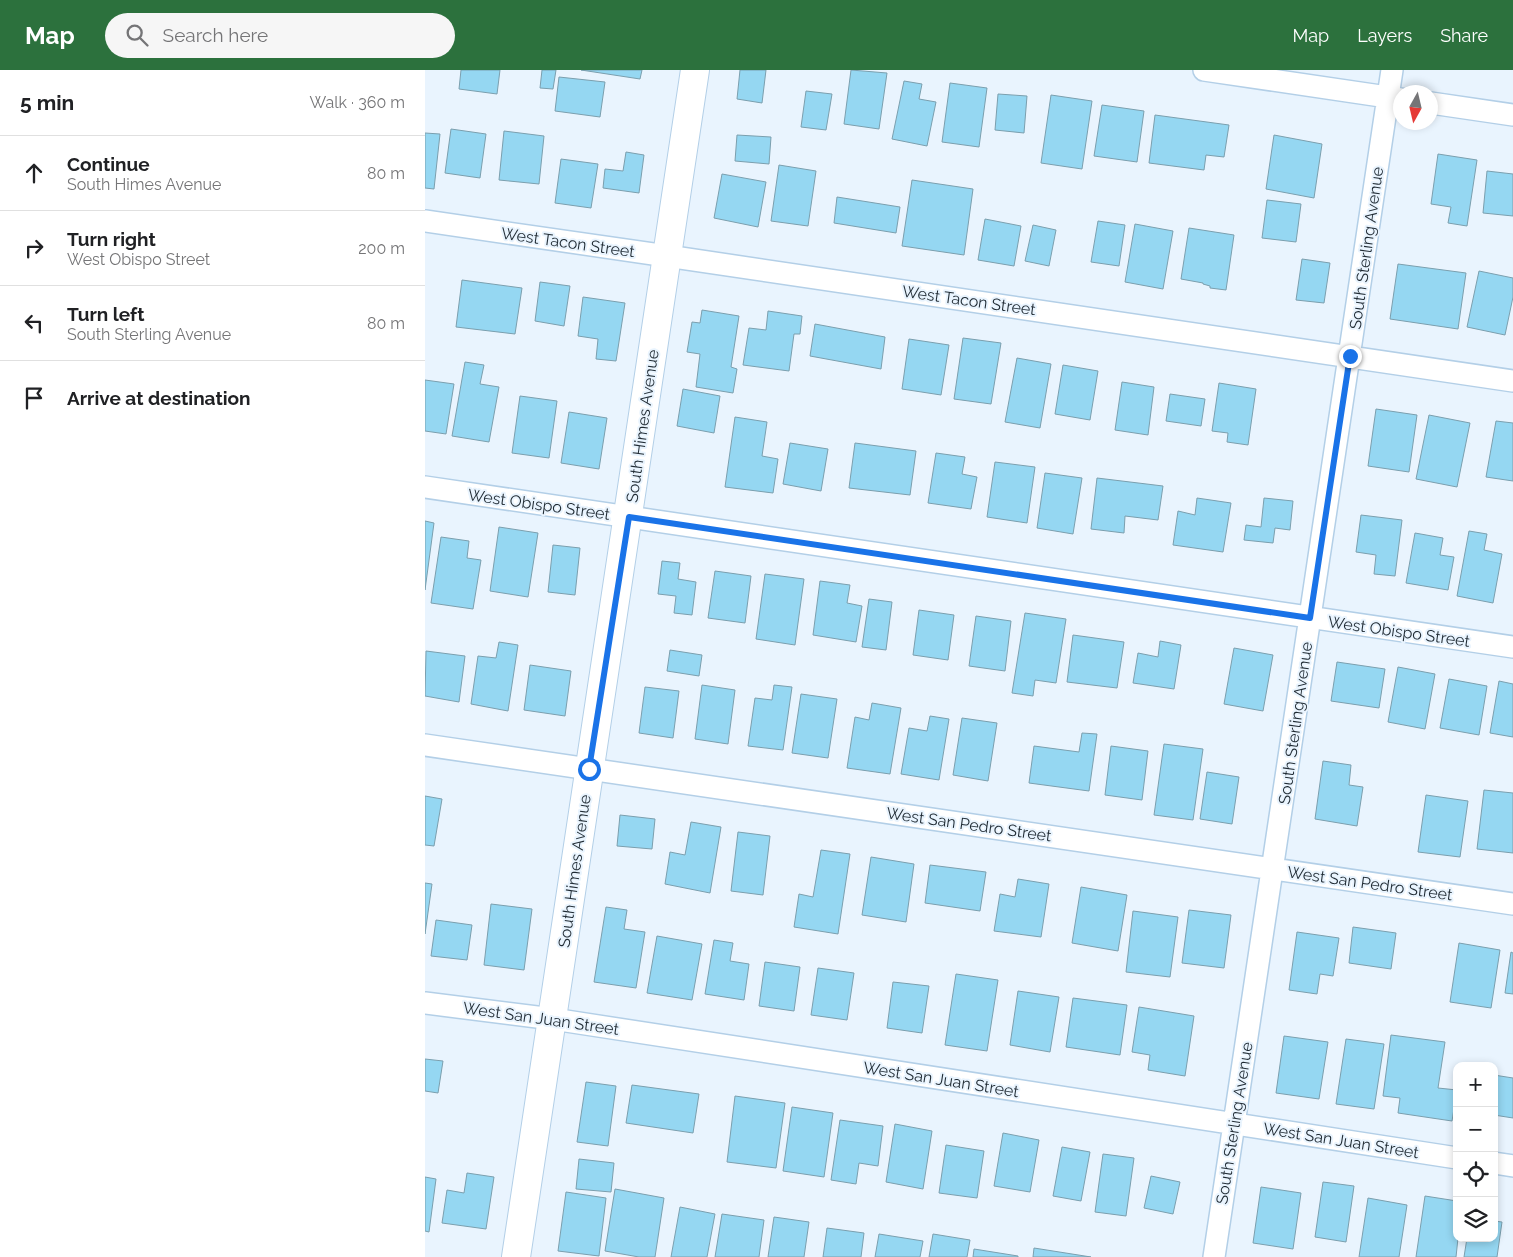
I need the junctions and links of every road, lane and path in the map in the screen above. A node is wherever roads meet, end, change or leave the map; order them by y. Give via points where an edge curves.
1 (695, 70) edge
2 (1204, 70) edge
3 (1392, 70) edge
4 (1393, 85) edge
5 (1393, 98) edge
6 (1393, 104) edge
7 (1438, 104) edge
8 (1513, 115) edge
9 (425, 221) edge
10 (667, 256) junction
11 (1350, 356) junction
12 (1513, 381) edge
13 (425, 487) edge
14 (629, 517) junction
15 (1310, 618) junction
16 (1513, 648) edge
17 (425, 745) edge
18 (589, 769) junction
19 (1273, 868) junction
20 (1513, 904) edge
21 (425, 1002) edge
22 (553, 1019) junction
23 (1234, 1124) junction
24 (1453, 1157) edge
25 (1498, 1164) edge
26 (1513, 1166) edge
27 (516, 1257) edge
28 (1214, 1257) edge

1 - 10 street, South Himes Avenue
2 - 5 street
3 - 4 street, South Sterling Avenue
6 - 11 street, South Sterling Avenue
7 - 8 street
9 - 10 street, West Tacon Street
10 - 11 street, West Tacon Street
10 - 14 street, South Himes Avenue
11 - 12 street, West Tacon Street
11 - 15 street, South Sterling Avenue
13 - 14 street, West Obispo Street
14 - 15 street, West Obispo Street
14 - 18 street, South Himes Avenue
15 - 16 street, West Obispo Street
15 - 19 street, South Sterling Avenue
17 - 18 street, West San Pedro Street
18 - 19 street, West San Pedro Street
18 - 22 street, South Himes Avenue
19 - 20 street, West San Pedro Street
19 - 23 street, South Sterling Avenue
21 - 22 street, West San Juan Street
22 - 23 street, West San Juan Street
22 - 27 street, South Himes Avenue
23 - 24 street, West San Juan Street
23 - 28 street, South Sterling Avenue
25 - 26 street

